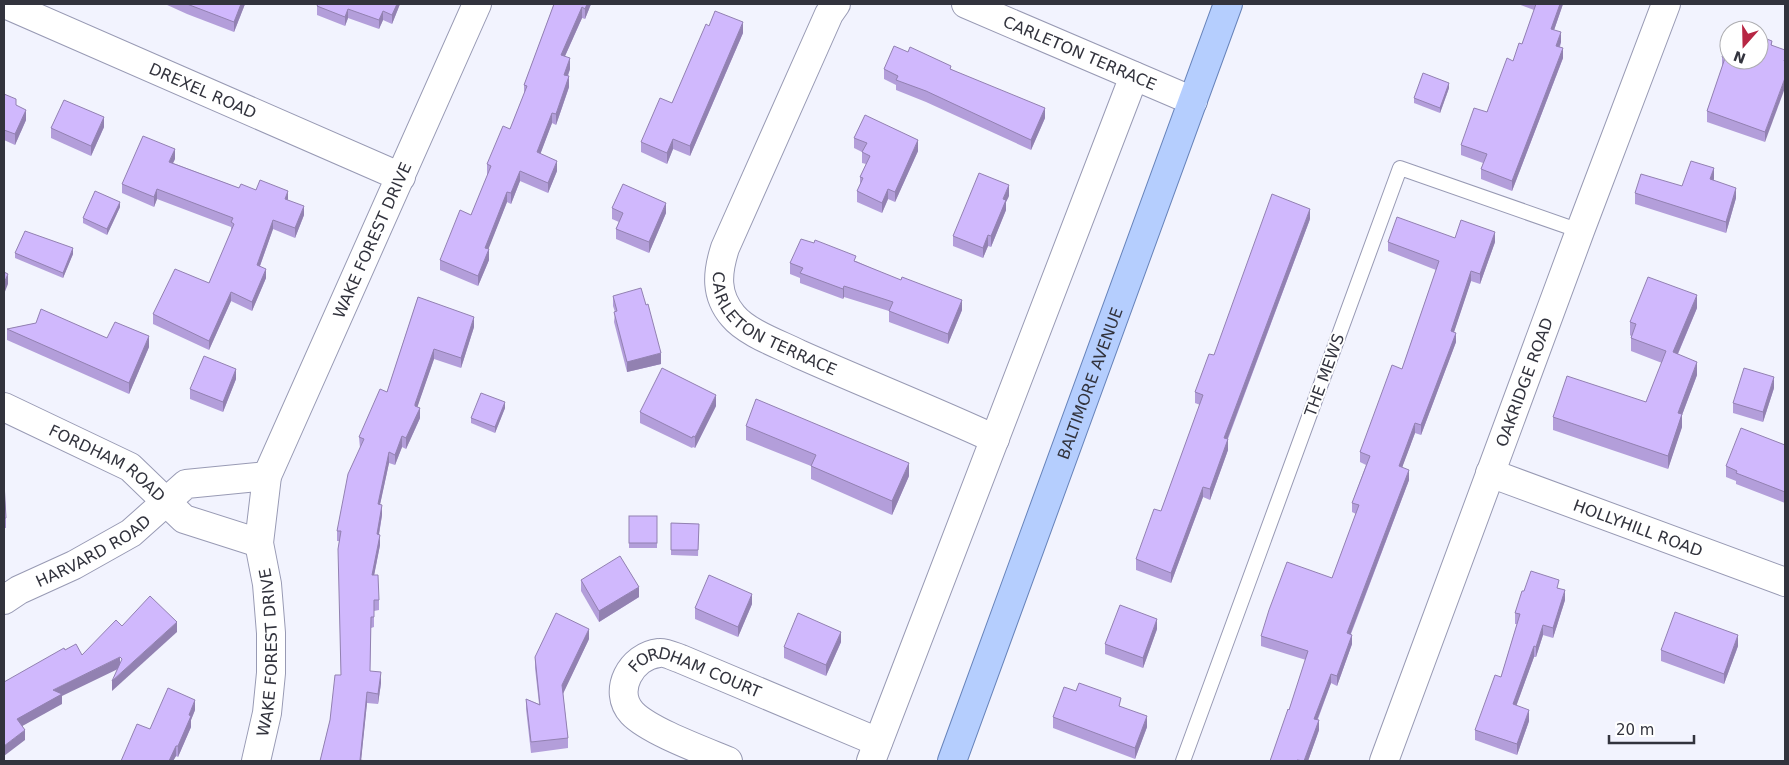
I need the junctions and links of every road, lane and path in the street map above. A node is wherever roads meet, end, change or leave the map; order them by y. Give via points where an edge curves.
1 (5, 4) edge
2 (477, 4) edge
3 (836, 4) edge
4 (966, 4) edge
5 (1228, 4) edge
6 (1666, 4) edge
7 (1134, 76) junction
8 (1193, 101) junction
9 (401, 177) junction
10 (1580, 231) junction
11 (4, 407) edge
12 (995, 439) junction
13 (1490, 474) junction
14 (267, 476) junction
15 (166, 501) junction
16 (259, 543) junction
17 (1785, 582) edge
18 (4, 600) edge
19 (875, 752) edge
20 (256, 761) edge
21 (728, 761) edge
22 (952, 761) edge
23 (1183, 761) edge
24 (1384, 761) edge

1 - 9 street, DREXEL ROAD
2 - 9 street, WAKE FOREST DRIVE
3 - 12 street, CARLETON TERRACE via 725,248 719,268 723,302 733,317 758,334
4 - 7 street, CARLETON TERRACE
5 - 8 main road, BALTIMORE AVENUE
6 - 10 street, OAKRIDGE ROAD
7 - 8 street, CARLETON TERRACE
7 - 12 street
8 - 22 main road, BALTIMORE AVENUE
9 - 14 street, WAKE FOREST DRIVE
10 - 13 street, OAKRIDGE ROAD
10 - 23 lane, THE MEWS via 1400,168
11 - 15 street, FORDHAM ROAD via 130,467
12 - 19 street
13 - 17 street, HOLLYHILL ROAD
13 - 24 street, OAKRIDGE ROAD
14 - 15 street, FORDHAM ROAD via 186,484
14 - 16 street, WAKE FOREST DRIVE
15 - 16 street, HARVARD ROAD via 184,519
15 - 18 street, HARVARD ROAD via 131,534
16 - 20 street, WAKE FOREST DRIVE via 270,623 271,674 267,713
19 - 21 street, FORDHAM COURT via 681,658 660,652 642,658 625,681 624,698 632,713 646,724

